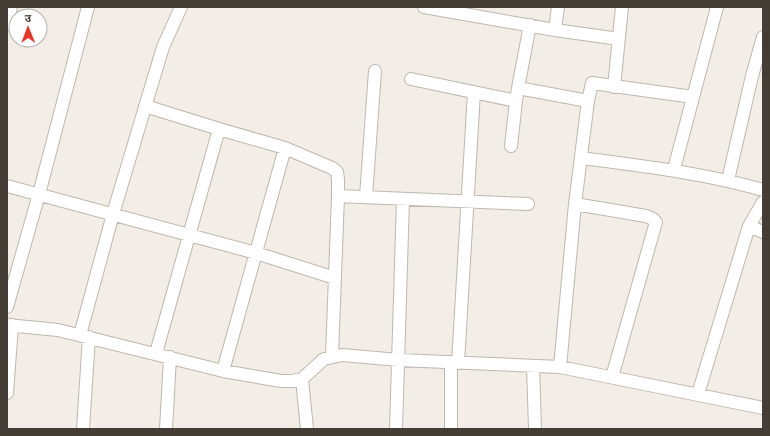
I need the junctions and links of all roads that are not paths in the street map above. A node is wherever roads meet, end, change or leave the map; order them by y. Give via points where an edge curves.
1 (11, 7) edge
2 (88, 7) edge
3 (182, 7) edge
4 (424, 7) edge
5 (558, 7) edge
6 (622, 7) edge
7 (717, 7) edge
8 (444, 9) edge
9 (7, 24) edge
10 (530, 25) junction
11 (555, 30) junction
12 (763, 37) edge
13 (619, 39) junction
14 (375, 71) dead end
15 (411, 79) dead end
16 (614, 87) junction
17 (518, 88) junction
18 (474, 92) junction
19 (693, 97) junction
20 (516, 101) junction
21 (588, 101) junction
22 (145, 106) junction
23 (219, 129) junction
24 (511, 146) dead end
25 (285, 148) junction
26 (581, 158) junction
27 (674, 169) junction
28 (728, 180) junction
29 (7, 186) edge
30 (763, 190) edge
31 (39, 194) junction
32 (338, 196) junction
33 (366, 197) junction
34 (403, 199) junction
35 (467, 201) junction
36 (763, 202) edge
37 (528, 204) dead end
38 (575, 204) junction
39 (113, 214) junction
40 (749, 226) junction
41 (763, 232) edge
42 (189, 234) junction
43 (256, 253) junction
44 (335, 278) junction
45 (7, 307) edge
46 (9, 325) edge
47 (84, 336) junction
48 (156, 353) junction
49 (332, 356) junction
50 (170, 357) junction
51 (399, 360) junction
52 (455, 363) junction
53 (533, 366) junction
54 (560, 367) junction
55 (223, 371) junction
56 (612, 377) junction
57 (302, 380) junction
58 (7, 393) edge
59 (698, 394) junction
60 (763, 408) edge
61 (83, 429) edge
62 (166, 429) edge
63 (307, 429) edge
64 (396, 429) edge
65 (451, 429) edge
66 (535, 429) edge

1 - 9 street
2 - 31 street
3 - 22 street via 163,47
4 - 8 street
5 - 11 street
6 - 13 street
7 - 19 street
8 - 10 street
10 - 11 street
10 - 17 street
11 - 13 street
12 - 28 street
13 - 16 street
14 - 33 street
15 - 18 street
16 - 19 street
16 - 21 street via 592,83
17 - 20 street
17 - 21 street
18 - 20 street
18 - 35 street
19 - 27 street
20 - 24 street
21 - 26 street
22 - 23 street
22 - 39 street
23 - 25 street
23 - 42 street
25 - 32 street via 337,172
25 - 43 street
26 - 27 street
26 - 38 street
27 - 28 street
28 - 30 street
29 - 31 street
31 - 39 street
31 - 45 street
32 - 33 street
32 - 44 street
33 - 34 street
34 - 35 street
34 - 51 street
35 - 37 street
35 - 52 street
36 - 40 street
38 - 54 street
38 - 56 street via 646,216 656,222
39 - 42 street
39 - 47 street
40 - 41 street
40 - 59 street
42 - 43 street
42 - 48 street
43 - 44 street
43 - 55 street
44 - 49 street
46 - 47 street via 58,330
46 - 58 street
47 - 48 street
47 - 61 street
48 - 50 street
49 - 51 street
49 - 57 street via 324,359
50 - 55 street
50 - 62 street
51 - 52 street
51 - 64 street
52 - 53 street
52 - 65 street
53 - 54 street
53 - 66 street
54 - 56 street
55 - 57 street via 281,381
56 - 59 street
57 - 63 street
59 - 60 street

